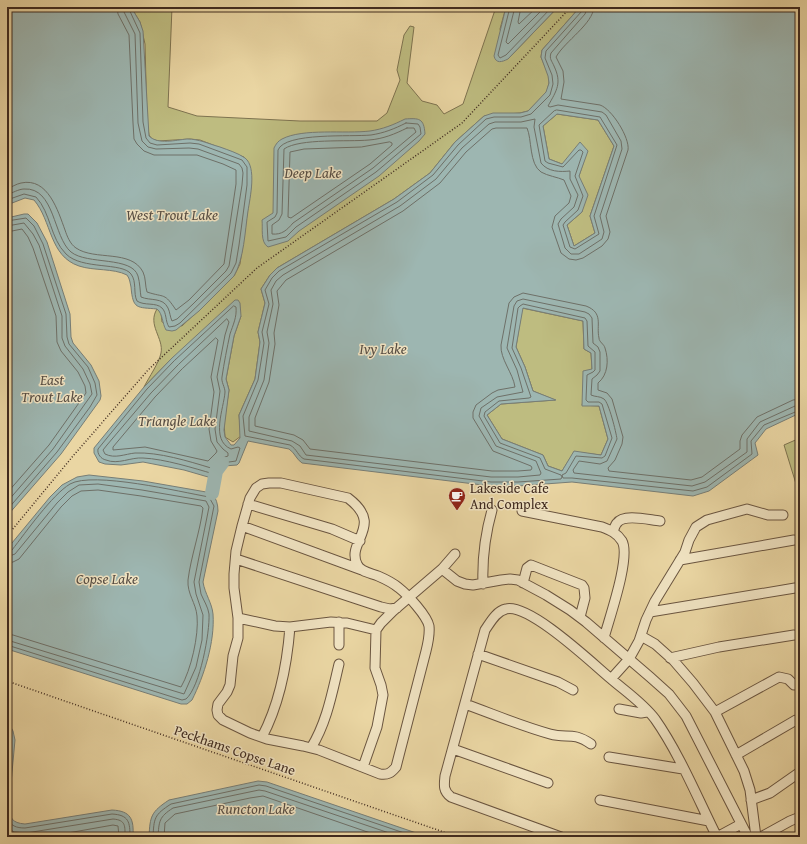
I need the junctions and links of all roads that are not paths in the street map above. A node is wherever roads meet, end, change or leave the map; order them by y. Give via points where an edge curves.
1 (248, 504) junction
2 (492, 510) dead end
3 (522, 511) dead end
4 (783, 515) dead end
5 (660, 521) dead end
6 (242, 526) junction
7 (613, 532) junction
8 (794, 540) dead end
9 (360, 541) junction
10 (455, 554) dead end
11 (236, 559) junction
12 (680, 560) junction
13 (525, 567) dead end
14 (442, 569) junction
15 (362, 570) junction
16 (522, 582) junction
17 (483, 584) junction
18 (796, 588) dead end
19 (408, 598) junction
20 (397, 608) junction
21 (650, 612) junction
22 (580, 617) junction
23 (238, 618) junction
24 (339, 622) junction
25 (290, 627) junction
26 (376, 630) junction
27 (794, 635) dead end
28 (641, 636) junction
29 (604, 638) junction
30 (339, 645) dead end
31 (478, 654) junction
32 (670, 658) junction
33 (629, 659) junction
34 (339, 664) dead end
35 (611, 679) junction
36 (794, 685) dead end
37 (573, 690) dead end
38 (465, 704) junction
39 (619, 709) dead end
40 (647, 712) junction
41 (715, 712) junction
42 (796, 720) dead end
43 (262, 737) junction
44 (591, 744) dead end
45 (311, 748) junction
46 (453, 749) junction
47 (736, 755) junction
48 (609, 757) dead end
49 (363, 767) junction
50 (683, 769) junction
51 (800, 772) edge
52 (548, 783) dead end
53 (600, 800) dead end
54 (751, 800) junction
55 (800, 817) edge
56 (709, 821) junction
57 (741, 824) junction
58 (562, 837) edge
59 (717, 837) edge
60 (748, 837) edge
61 (756, 837) edge
62 (761, 837) edge

1 - 6 street
1 - 9 street via 332,529
1 - 9 street via 256,488 269,482 348,498 357,505 363,516
2 - 17 street via 483,548
3 - 7 street via 602,527
4 - 12 street via 768,515 747,509 707,520 696,527
5 - 7 street via 623,518 617,522
6 - 11 street
6 - 15 street
7 - 29 street via 622,542 624,552 616,596
8 - 12 street
9 - 15 street via 355,554 357,566
10 - 14 street
11 - 20 street via 381,607
11 - 23 street via 234,588
12 - 21 street
13 - 16 street
14 - 17 street via 465,584
14 - 19 street
15 - 19 street via 392,583
16 - 17 street via 510,579
16 - 22 street
16 - 22 street via 527,568 531,566 582,585 585,598
18 - 21 street
19 - 20 street
19 - 49 street via 427,618 430,636 396,767 386,775
20 - 26 street
21 - 28 street
22 - 29 street
23 - 25 street
23 - 43 street via 238,638 230,685 218,704 218,715 223,720
24 - 25 street
24 - 26 street
24 - 30 street
25 - 43 street via 277,701
26 - 49 street via 375,668 383,695 377,727
27 - 32 street
28 - 32 street via 655,644
28 - 33 street
29 - 33 street
31 - 35 street via 485,630 493,619 506,609 514,609 532,617 562,637
31 - 37 street via 558,682
31 - 38 street
32 - 41 street
33 - 35 street
33 - 57 street via 680,707
34 - 45 street via 327,716
35 - 40 street
36 - 41 street via 788,679 779,676
38 - 44 street via 552,735 582,738
38 - 46 street
39 - 40 street
40 - 50 street via 663,731
41 - 47 street
42 - 47 street
43 - 45 street
45 - 49 street
46 - 52 street
46 - 58 street via 444,782 446,793
47 - 54 street via 744,771
48 - 50 street
50 - 56 street
51 - 54 street via 770,793
53 - 56 street
54 - 61 street
55 - 62 street
56 - 59 street
57 - 59 street
57 - 60 street

